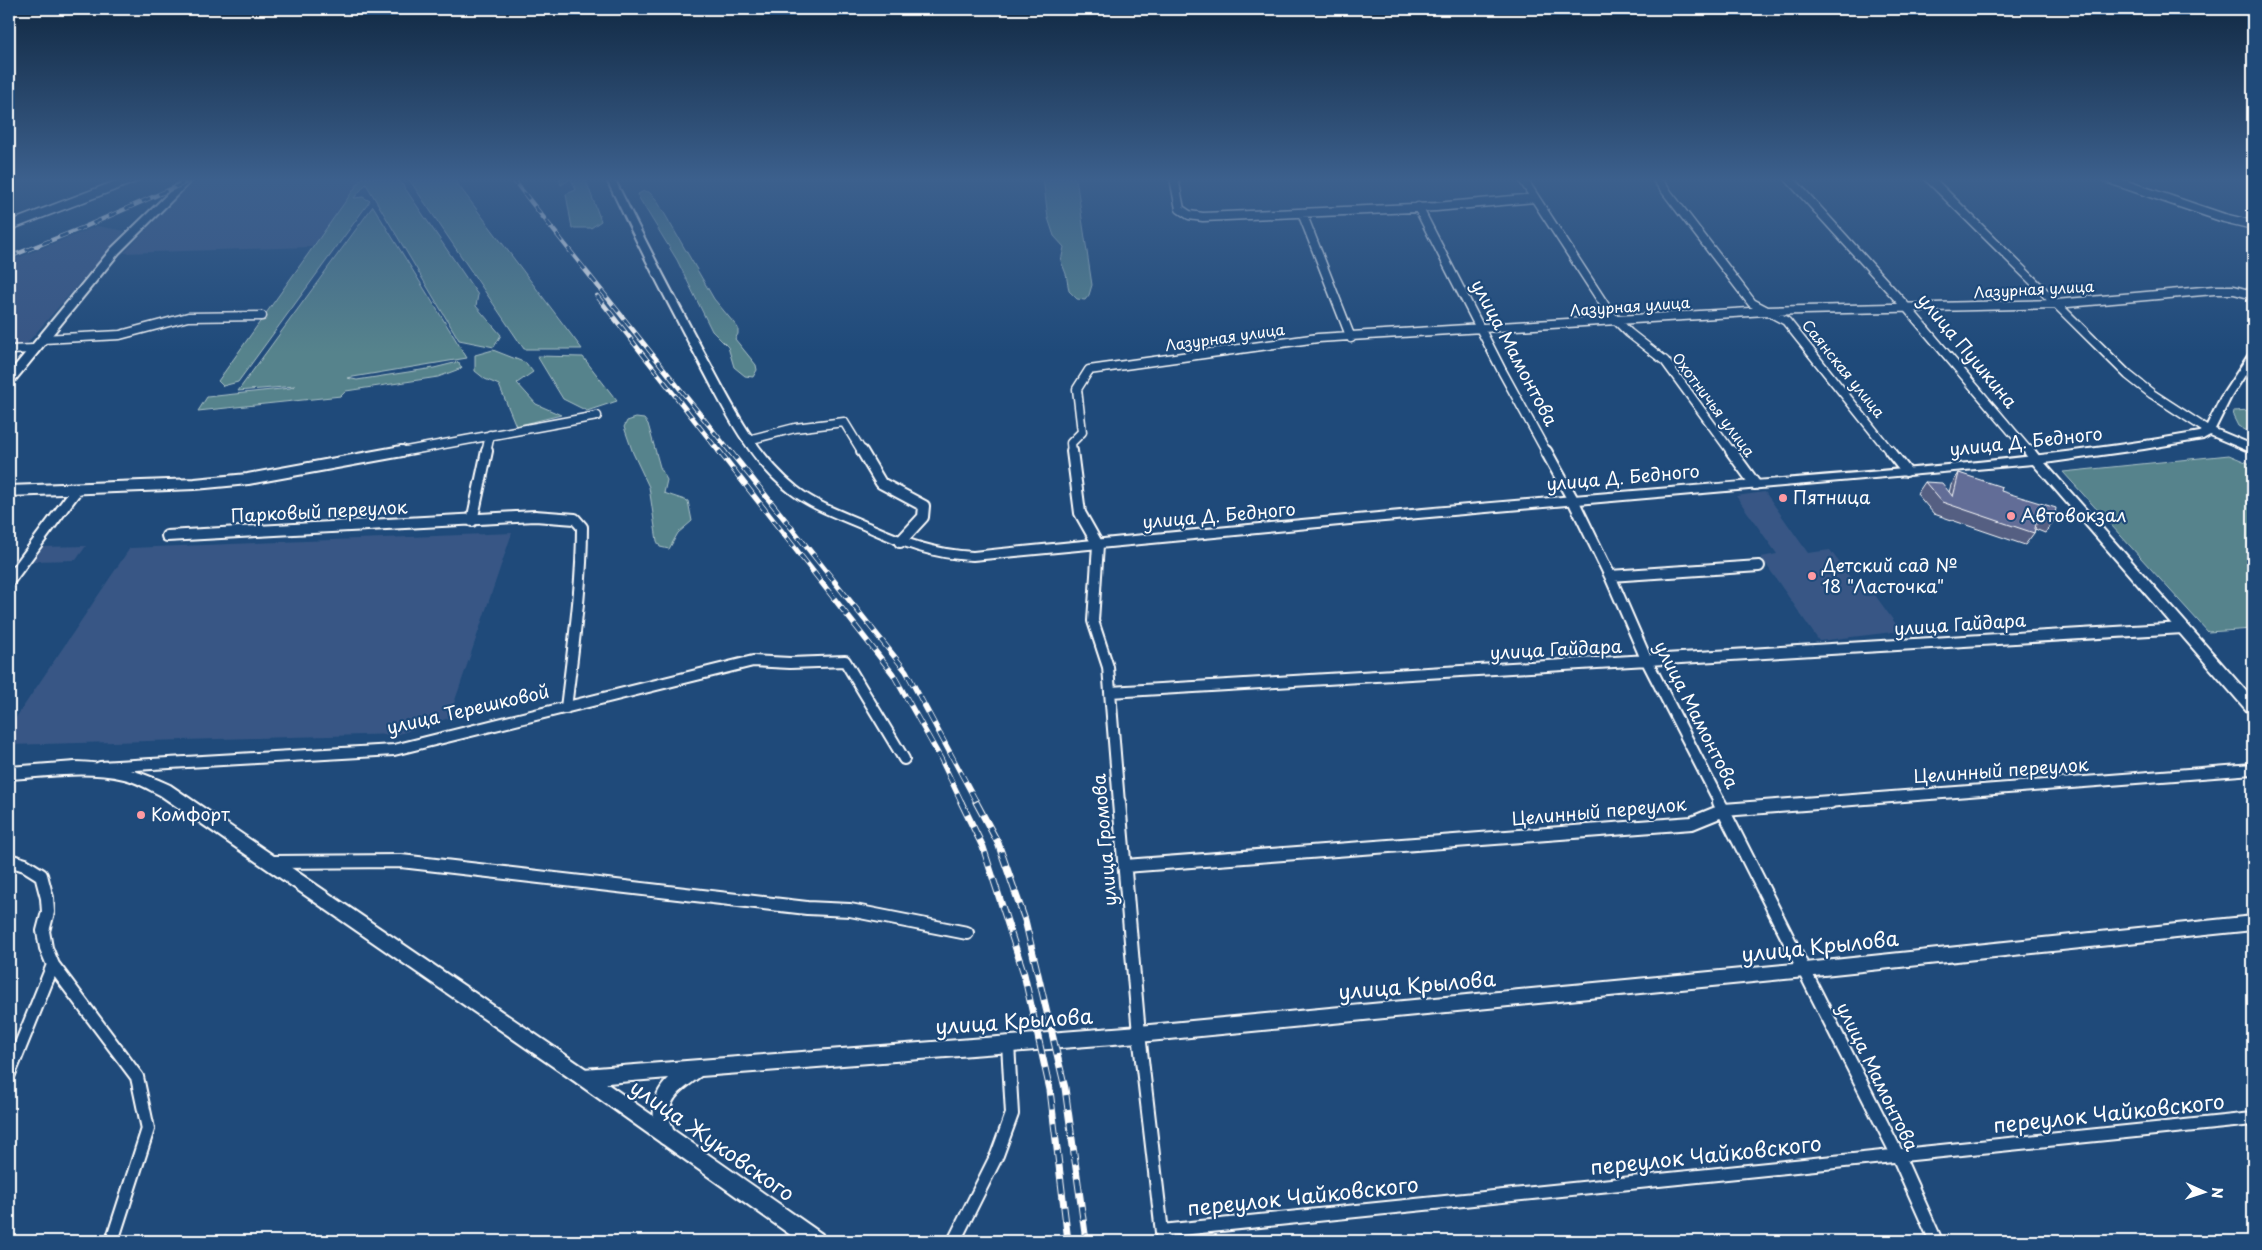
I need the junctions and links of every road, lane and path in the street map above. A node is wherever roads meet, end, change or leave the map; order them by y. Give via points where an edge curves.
1 (130, 236) edge
2 (638, 236) edge
3 (1311, 236) edge
4 (1433, 236) edge
5 (1560, 236) edge
6 (1701, 236) edge
7 (1842, 236) edge
8 (1988, 236) edge
9 (2253, 295) edge
10 (2056, 304) junction
11 (1907, 308) junction
12 (1766, 311) junction
13 (262, 316) dead end
14 (1618, 322) junction
15 (1481, 330) junction
16 (1351, 338) junction
17 (42, 339) junction
18 (34, 349) junction
19 (9, 350) edge
20 (2253, 356) edge
21 (9, 380) edge
22 (597, 416) dead end
23 (2209, 431) junction
24 (490, 436) junction
25 (748, 440) junction
26 (2253, 449) edge
27 (2036, 460) junction
28 (1906, 471) junction
29 (1755, 484) junction
30 (77, 489) junction
31 (9, 491) edge
32 (1573, 500) junction
33 (472, 521) junction
34 (167, 536) dead end
35 (900, 542) junction
36 (1098, 545) junction
37 (1758, 566) dead end
38 (1610, 576) junction
39 (9, 581) edge
40 (2183, 628) junction
41 (1647, 661) junction
42 (1110, 692) junction
43 (566, 708) junction
44 (2253, 708) edge
45 (904, 759) dead end
46 (64, 769) junction
47 (2253, 770) edge
48 (9, 773) edge
49 (1724, 810) junction
50 (9, 860) edge
51 (270, 862) junction
52 (1125, 866) junction
53 (2253, 923) edge
54 (967, 933) dead end
55 (54, 965) junction
56 (1805, 970) junction
57 (1140, 1034) junction
58 (1008, 1044) junction
59 (702, 1068) junction
60 (9, 1074) edge
61 (583, 1077) junction
62 (2253, 1119) edge
63 (667, 1137) junction
64 (1898, 1156) junction
65 (1163, 1236) edge
66 (112, 1241) edge
67 (815, 1241) edge
68 (954, 1241) edge
69 (1936, 1241) edge

1 - 17 main road
2 - 25 street, улица Д. Бедного
3 - 16 street
4 - 15 street, улица Мамонтова
5 - 14 street, Охотничья улица
6 - 12 street, Саянская улица via 1752,303
7 - 11 street, улица Пушкина
8 - 10 street
9 - 10 street, Лазурная улица via 2234,290 2214,290
10 - 11 street, Лазурная улица
10 - 23 street via 2152,394
11 - 12 street, Лазурная улица
11 - 27 street, улица Пушкина
12 - 14 street, Лазурная улица
12 - 28 street, Саянская улица via 1786,320
13 - 17 street via 188,317 120,336
14 - 15 street, Лазурная улица
14 - 29 street, Охотничья улица via 1666,361
15 - 16 street, Лазурная улица
15 - 32 street, улица Мамонтова
16 - 36 street, Лазурная улица via 1318,338 1089,370 1077,389 1082,432 1071,442 1080,513
17 - 18 main road
18 - 19 street
18 - 21 main road
20 - 23 street via 2226,397
22 - 24 street, Парковый переулок
23 - 26 street
23 - 27 street, улица Д. Бедного via 2204,436 2149,446
24 - 30 street, Парковый переулок via 248,479
24 - 33 street
25 - 35 street, улица Д. Бедного via 795,492
25 - 35 street via 844,422 881,482 924,506 923,517
27 - 28 street, улица Д. Бедного
27 - 40 street, улица Пушкина
28 - 29 street, улица Д. Бедного
29 - 32 street, улица Д. Бедного
30 - 31 street, Парковый переулок
30 - 39 street
32 - 36 street, улица Д. Бедного
32 - 38 street, улица Мамонтова
33 - 34 street, Парковый переулок
33 - 43 street, Парковый переулок via 535,516 575,519 582,527 578,601
35 - 36 street, улица Д. Бедного via 948,556
36 - 42 street, улица Громова via 1093,621 1108,667
37 - 38 street
38 - 41 street, улица Мамонтова
40 - 41 street, улица Гайдара
40 - 44 street, улица Пушкина
41 - 42 street, улица Гайдара
41 - 49 street, улица Мамонтова
42 - 52 street, улица Громова
43 - 45 street, улица Терешковой via 753,661 845,661
43 - 46 street, улица Терешковой via 394,750
46 - 48 main road, улица Терешковой
46 - 51 main road, улица Терешковой via 108,770 139,777 164,790
47 - 49 street, Целинный переулок
49 - 52 street, Целинный переулок via 1692,823
49 - 56 street, улица Мамонтова
50 - 55 street via 41,875 48,912 44,931 46,948
51 - 54 street via 401,861 807,908 850,910
51 - 61 main road, улица Терешковой
52 - 57 street, улица Громова
53 - 56 street, улица Крылова
55 - 60 street
55 - 66 street via 137,1077 148,1129
56 - 57 street, улица Крылова
56 - 64 street, улица Мамонтова
57 - 58 street, улица Крылова
57 - 65 street, улица Громова
58 - 59 street, улица Крылова
58 - 68 street via 1012,1114 997,1155
59 - 61 street, улица Крылова
59 - 63 street via 679,1079 665,1095 661,1114
61 - 63 main road, улица Жуковского
62 - 64 street, переулок Чайковского
63 - 67 main road, улица Жуковского
64 - 65 street, переулок Чайковского
64 - 69 street, улица Мамонтова

